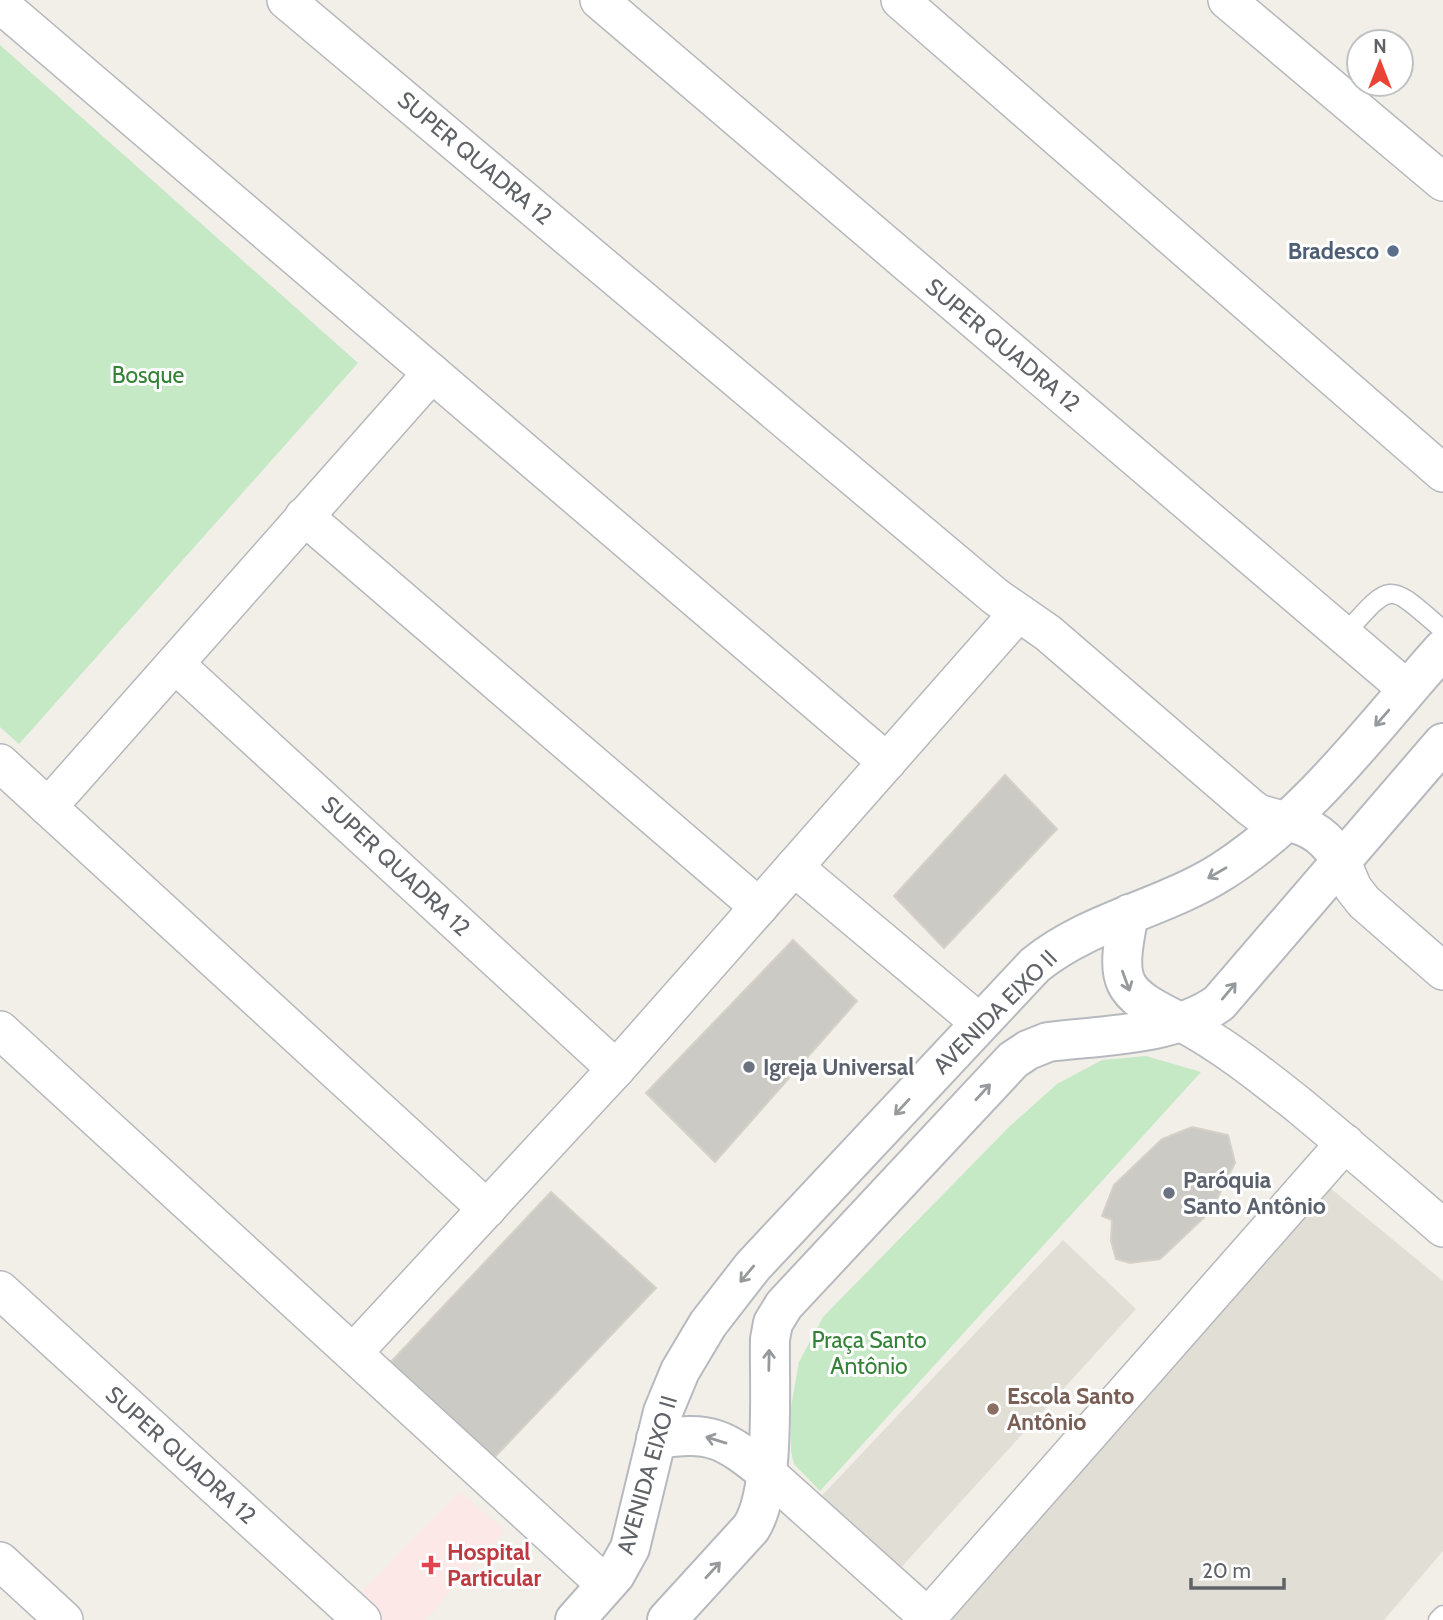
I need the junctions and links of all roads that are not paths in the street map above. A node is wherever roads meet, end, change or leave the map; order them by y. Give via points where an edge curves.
1 (286, 0) edge
2 (599, 0) edge
3 (900, 0) edge
4 (1227, 0) edge
5 (0, 4) edge
6 (1443, 182) edge
7 (432, 373) junction
8 (1443, 473) edge
9 (304, 516) junction
10 (1018, 613) junction
11 (1443, 630) edge
12 (1344, 635) junction
13 (1443, 649) edge
14 (175, 664) junction
15 (1407, 689) junction
16 (1443, 743) edge
17 (887, 762) junction
18 (0, 763) edge
19 (48, 807) junction
20 (1286, 821) junction
21 (1342, 862) junction
22 (794, 867) junction
23 (759, 906) junction
24 (1129, 914) junction
25 (1443, 971) edge
26 (980, 1023) junction
27 (1182, 1023) junction
28 (0, 1030) edge
29 (616, 1069) junction
30 (1345, 1143) junction
31 (486, 1209) junction
32 (1443, 1228) edge
33 (0, 1290) edge
34 (353, 1353) junction
35 (656, 1439) junction
36 (767, 1473) junction
37 (0, 1561) edge
38 (606, 1585) junction
39 (1443, 1615) edge
40 (929, 1619) edge
41 (64, 1620) edge
42 (362, 1620) edge
43 (575, 1620) edge
44 (667, 1620) edge
45 (1438, 1620) edge

1 - 10 street, SUPER QUADRA 12
2 - 12 street, SUPER QUADRA 12
3 - 8 street
4 - 6 street
5 - 7 street
7 - 9 street
7 - 17 street
9 - 14 street
9 - 23 street
10 - 17 street
10 - 20 street, SUPER QUADRA 12 via 1048,633 1250,807
11 - 12 lane via 1406,598 1389,593 1374,601
12 - 15 street, SUPER QUADRA 12
13 - 15 street, AVENIDA EIXO II
14 - 19 street
14 - 29 street, SUPER QUADRA 12
15 -> 20 street, AVENIDA EIXO II
16 - 21 street, AVENIDA EIXO II
17 - 22 street
18 - 19 street
19 - 31 street
20 - 21 street via 1323,836
20 -> 24 street, AVENIDA EIXO II via 1218,873
21 - 25 street via 1364,902
27 -> 21 street, AVENIDA EIXO II via 1219,1003
22 - 23 street
22 - 26 street
23 - 29 street
24 - 26 street, AVENIDA EIXO II via 1049,954
24 -> 27 street via 1122,960 1125,985 1143,1004
26 -> 35 street, AVENIDA EIXO II via 731,1292 680,1371
27 - 30 street via 1223,1046
36 -> 27 street, AVENIDA EIXO II via 770,1339 783,1305 1021,1055 1048,1042
28 - 34 street
29 - 31 street
30 - 32 street
30 - 40 street
31 - 34 street
33 - 42 street, SUPER QUADRA 12
34 - 38 street
36 -> 35 street via 732,1446 710,1437 694,1434
35 - 38 street, AVENIDA EIXO II via 634,1538
36 - 40 street
44 -> 36 street, AVENIDA EIXO II via 751,1528 760,1511
37 - 41 street
38 - 43 street, AVENIDA EIXO II
39 - 45 lane

